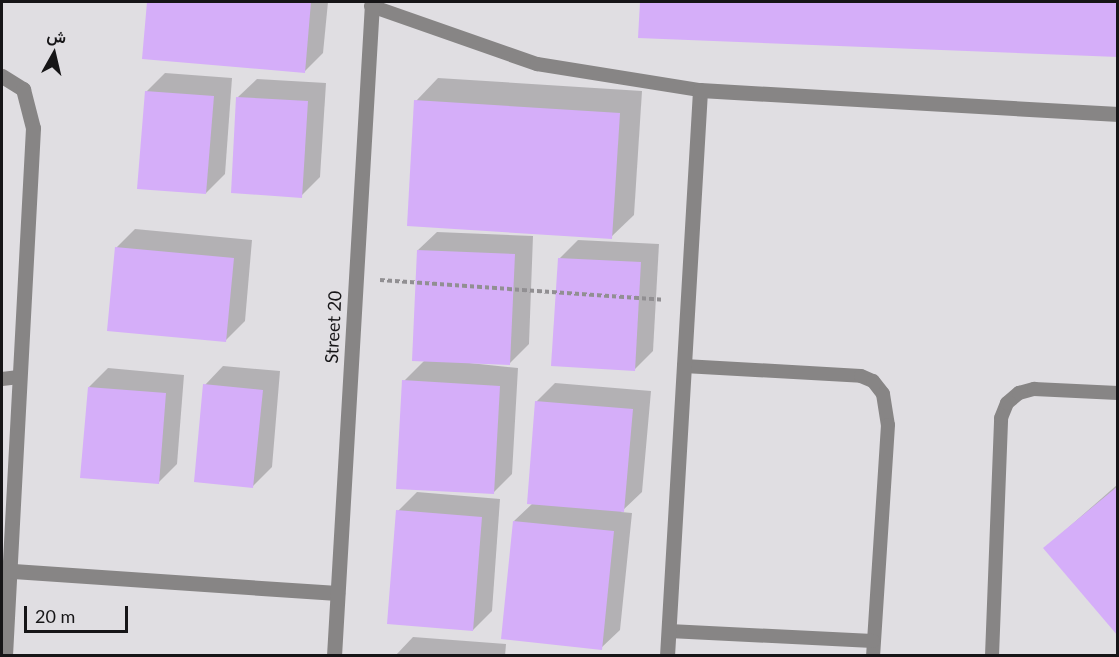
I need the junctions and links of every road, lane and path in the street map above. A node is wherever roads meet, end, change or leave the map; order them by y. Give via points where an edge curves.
1 (371, 4) edge
2 (2, 76) edge
3 (700, 90) junction
4 (1118, 114) edge
5 (356, 278) junction
6 (687, 302) junction
7 (684, 366) junction
8 (19, 377) junction
9 (2, 379) edge
10 (1118, 393) edge
11 (12, 571) junction
12 (337, 594) junction
13 (669, 631) junction
14 (873, 641) junction
15 (4, 648) edge
16 (334, 656) edge
17 (667, 656) edge
18 (873, 656) edge
19 (992, 656) edge

1 - 3 lane via 537,64
1 - 5 street, Street 20
2 - 8 street via 23,89 33,128
3 - 4 street
3 - 6 street
5 - 6 path
5 - 12 street, Street 20
6 - 7 street
7 - 13 street
7 - 14 lane via 861,376 873,381 883,394 888,425
8 - 9 lane
8 - 11 street
10 - 19 lane via 1034,389 1019,393 1007,403 1001,418
11 - 12 street
11 - 15 street
12 - 16 street, Street 20
13 - 14 lane
13 - 17 street
14 - 18 lane

